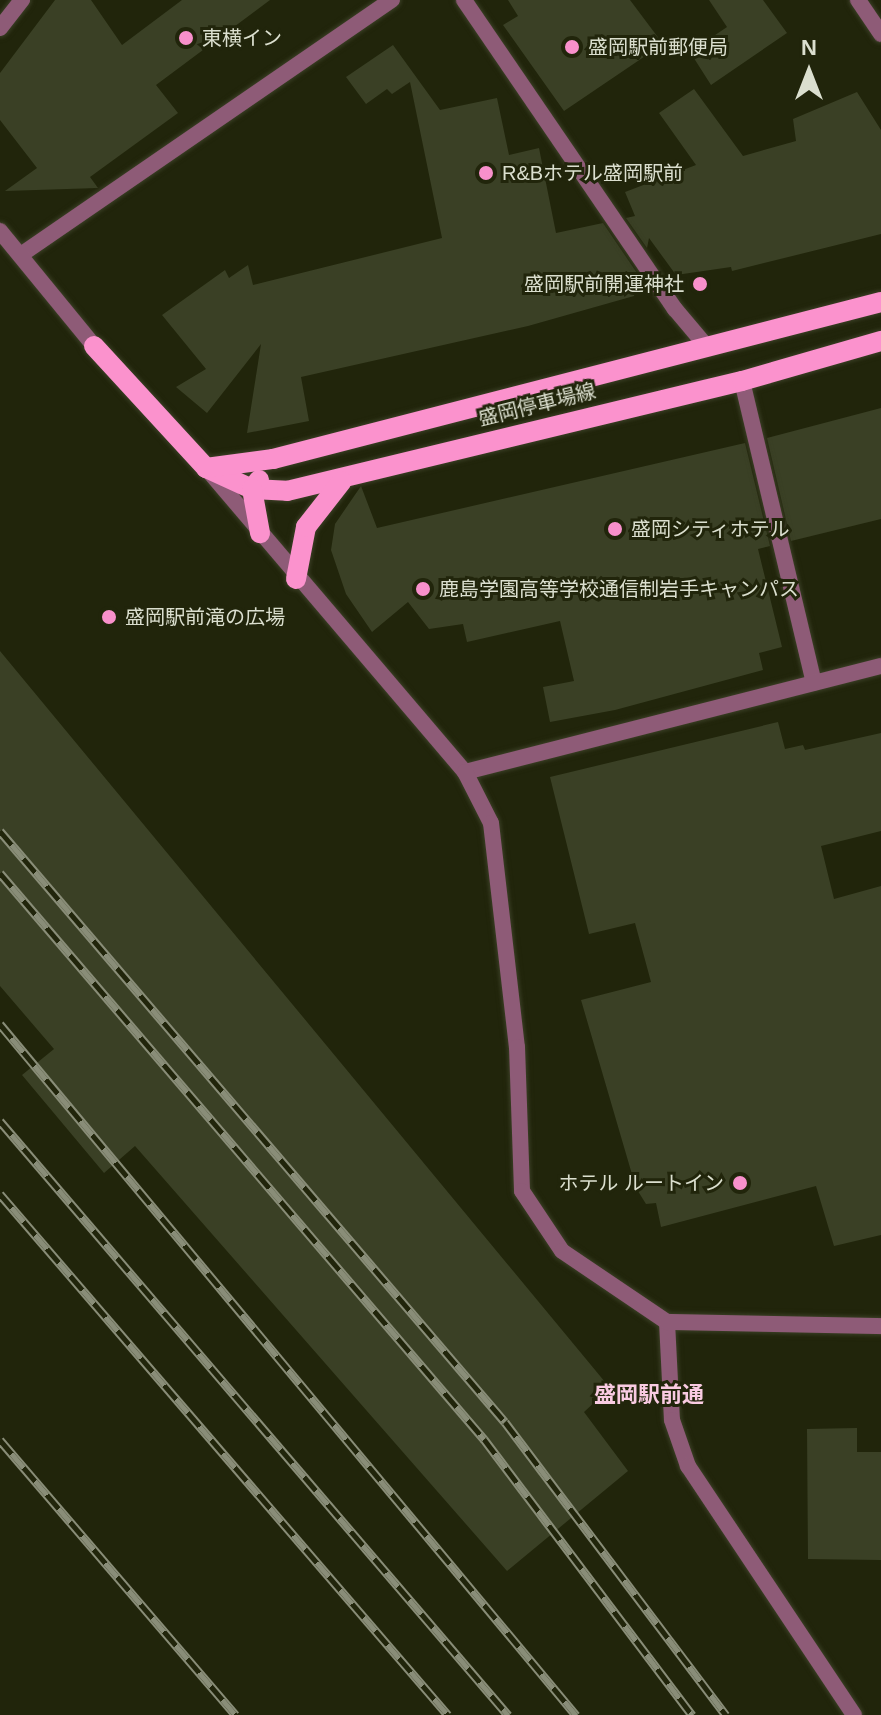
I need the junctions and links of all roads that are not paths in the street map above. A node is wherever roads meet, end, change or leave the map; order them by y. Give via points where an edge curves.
1 (22, 0) edge
2 (392, 0) edge
3 (464, 0) edge
4 (858, 0) edge
5 (0, 28) edge
6 (881, 34) edge
7 (0, 231) edge
8 (22, 254) junction
9 (881, 302) edge
10 (881, 341) edge
11 (94, 346) joint
12 (708, 348) junction
13 (742, 381) junction
14 (273, 459) junction
15 (206, 468) junction
16 (342, 481) junction
17 (252, 489) junction
18 (260, 533) junction
19 (296, 579) junction
20 (881, 666) edge
21 (814, 683) junction
22 (465, 772) junction
23 (667, 1322) junction
24 (881, 1326) edge
25 (854, 1715) edge

1 - 5 street
2 - 8 street
3 - 12 street via 675,309
4 - 6 street
7 - 8 street
8 - 11 street
9 - 12 main road, 盛岡停車場線
10 - 13 main road, 盛岡停車場線
11 - 15 main road, 盛岡停車場線
12 - 14 main road, 盛岡停車場線
13 - 16 main road, 盛岡停車場線
13 - 21 street
14 - 15 main road, 盛岡停車場線
14 - 17 main road
15 - 17 main road, 盛岡停車場線
15 - 18 street
16 - 17 main road, 盛岡停車場線 via 287,491
16 - 19 main road via 306,527
17 - 18 main road
18 - 19 street
19 - 22 street
20 - 21 street
21 - 22 street
22 - 23 street via 491,823 517,1047 522,1191 562,1251
23 - 24 street
23 - 25 street via 672,1420 688,1466

